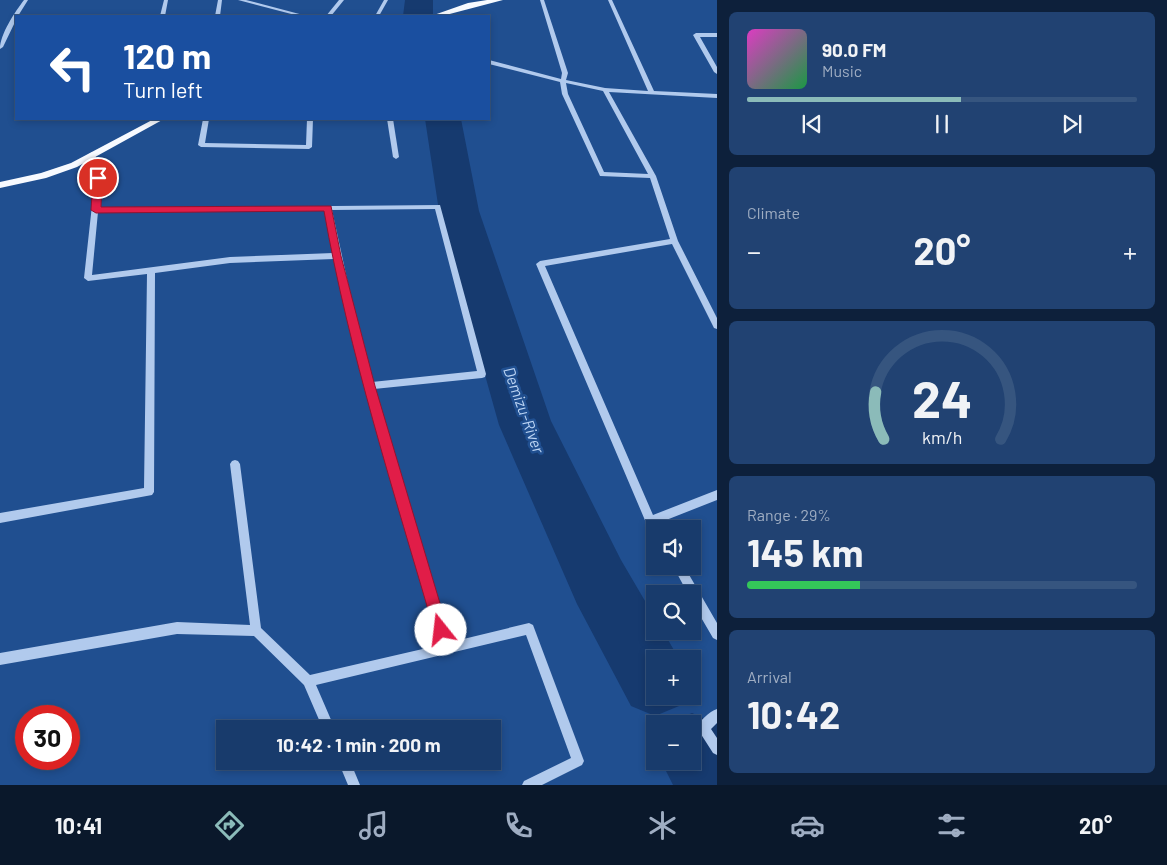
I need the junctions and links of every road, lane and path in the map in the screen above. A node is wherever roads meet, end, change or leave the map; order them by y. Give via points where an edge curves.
1 (26, 0) edge
2 (166, 0) edge
3 (220, 0) edge
4 (240, 0) edge
5 (342, 0) edge
6 (386, 0) edge
7 (499, 0) edge
8 (542, 0) edge
9 (610, 0) edge
10 (16, 15) edge
11 (162, 15) edge
12 (218, 15) edge
13 (300, 15) edge
14 (329, 15) edge
15 (378, 15) edge
16 (438, 15) edge
17 (15, 18) edge
18 (717, 35) edge
19 (0, 47) edge
20 (490, 62) edge
21 (717, 72) edge
22 (563, 81) junction
23 (605, 90) junction
24 (652, 93) junction
25 (717, 96) edge
26 (156, 120) edge
27 (206, 120) edge
28 (310, 120) edge
29 (390, 120) edge
30 (92, 154) junction
31 (396, 157) dead end
32 (653, 176) junction
33 (0, 186) edge
34 (328, 208) junction
35 (96, 210) junction
36 (674, 241) junction
37 (337, 256) junction
38 (151, 271) junction
39 (717, 326) edge
40 (369, 386) junction
41 (236, 464) dead end
42 (717, 495) edge
43 (0, 518) edge
44 (652, 520) edge
45 (664, 520) edge
46 (683, 575) edge
47 (256, 631) junction
48 (717, 634) edge
49 (447, 649) junction
50 (0, 659) edge
51 (308, 681) junction
52 (717, 715) edge
53 (325, 720) edge
54 (717, 750) edge
55 (348, 770) edge
56 (354, 785) edge
57 (528, 785) edge

1 - 10 street
2 - 11 street
3 - 12 street
4 - 13 street
5 - 14 street
6 - 15 street
7 - 16 main road
8 - 22 street via 565,72
9 - 24 street
17 - 19 street
18 - 21 street via 696,35
20 - 22 street
22 - 23 street
22 - 32 street via 565,94 602,174
23 - 24 street
23 - 32 street
24 - 25 street
26 - 30 main road
27 - 28 street via 201,144 309,147
29 - 31 street
30 - 33 main road via 66,168
30 - 35 street via 98,178
32 - 36 street
34 - 35 street
34 - 37 street
34 - 40 street via 438,207 482,374
35 - 38 street via 88,278
36 - 39 street
36 - 44 street via 540,264
37 - 38 street via 230,260
37 - 40 street
38 - 43 street via 149,492
40 - 49 street
41 - 47 street
42 - 45 street
46 - 48 street
47 - 50 street via 177,628
47 - 51 street
49 - 51 street
49 - 57 street via 529,630 578,761
51 - 53 street
52 - 54 street via 703,728
55 - 56 street

